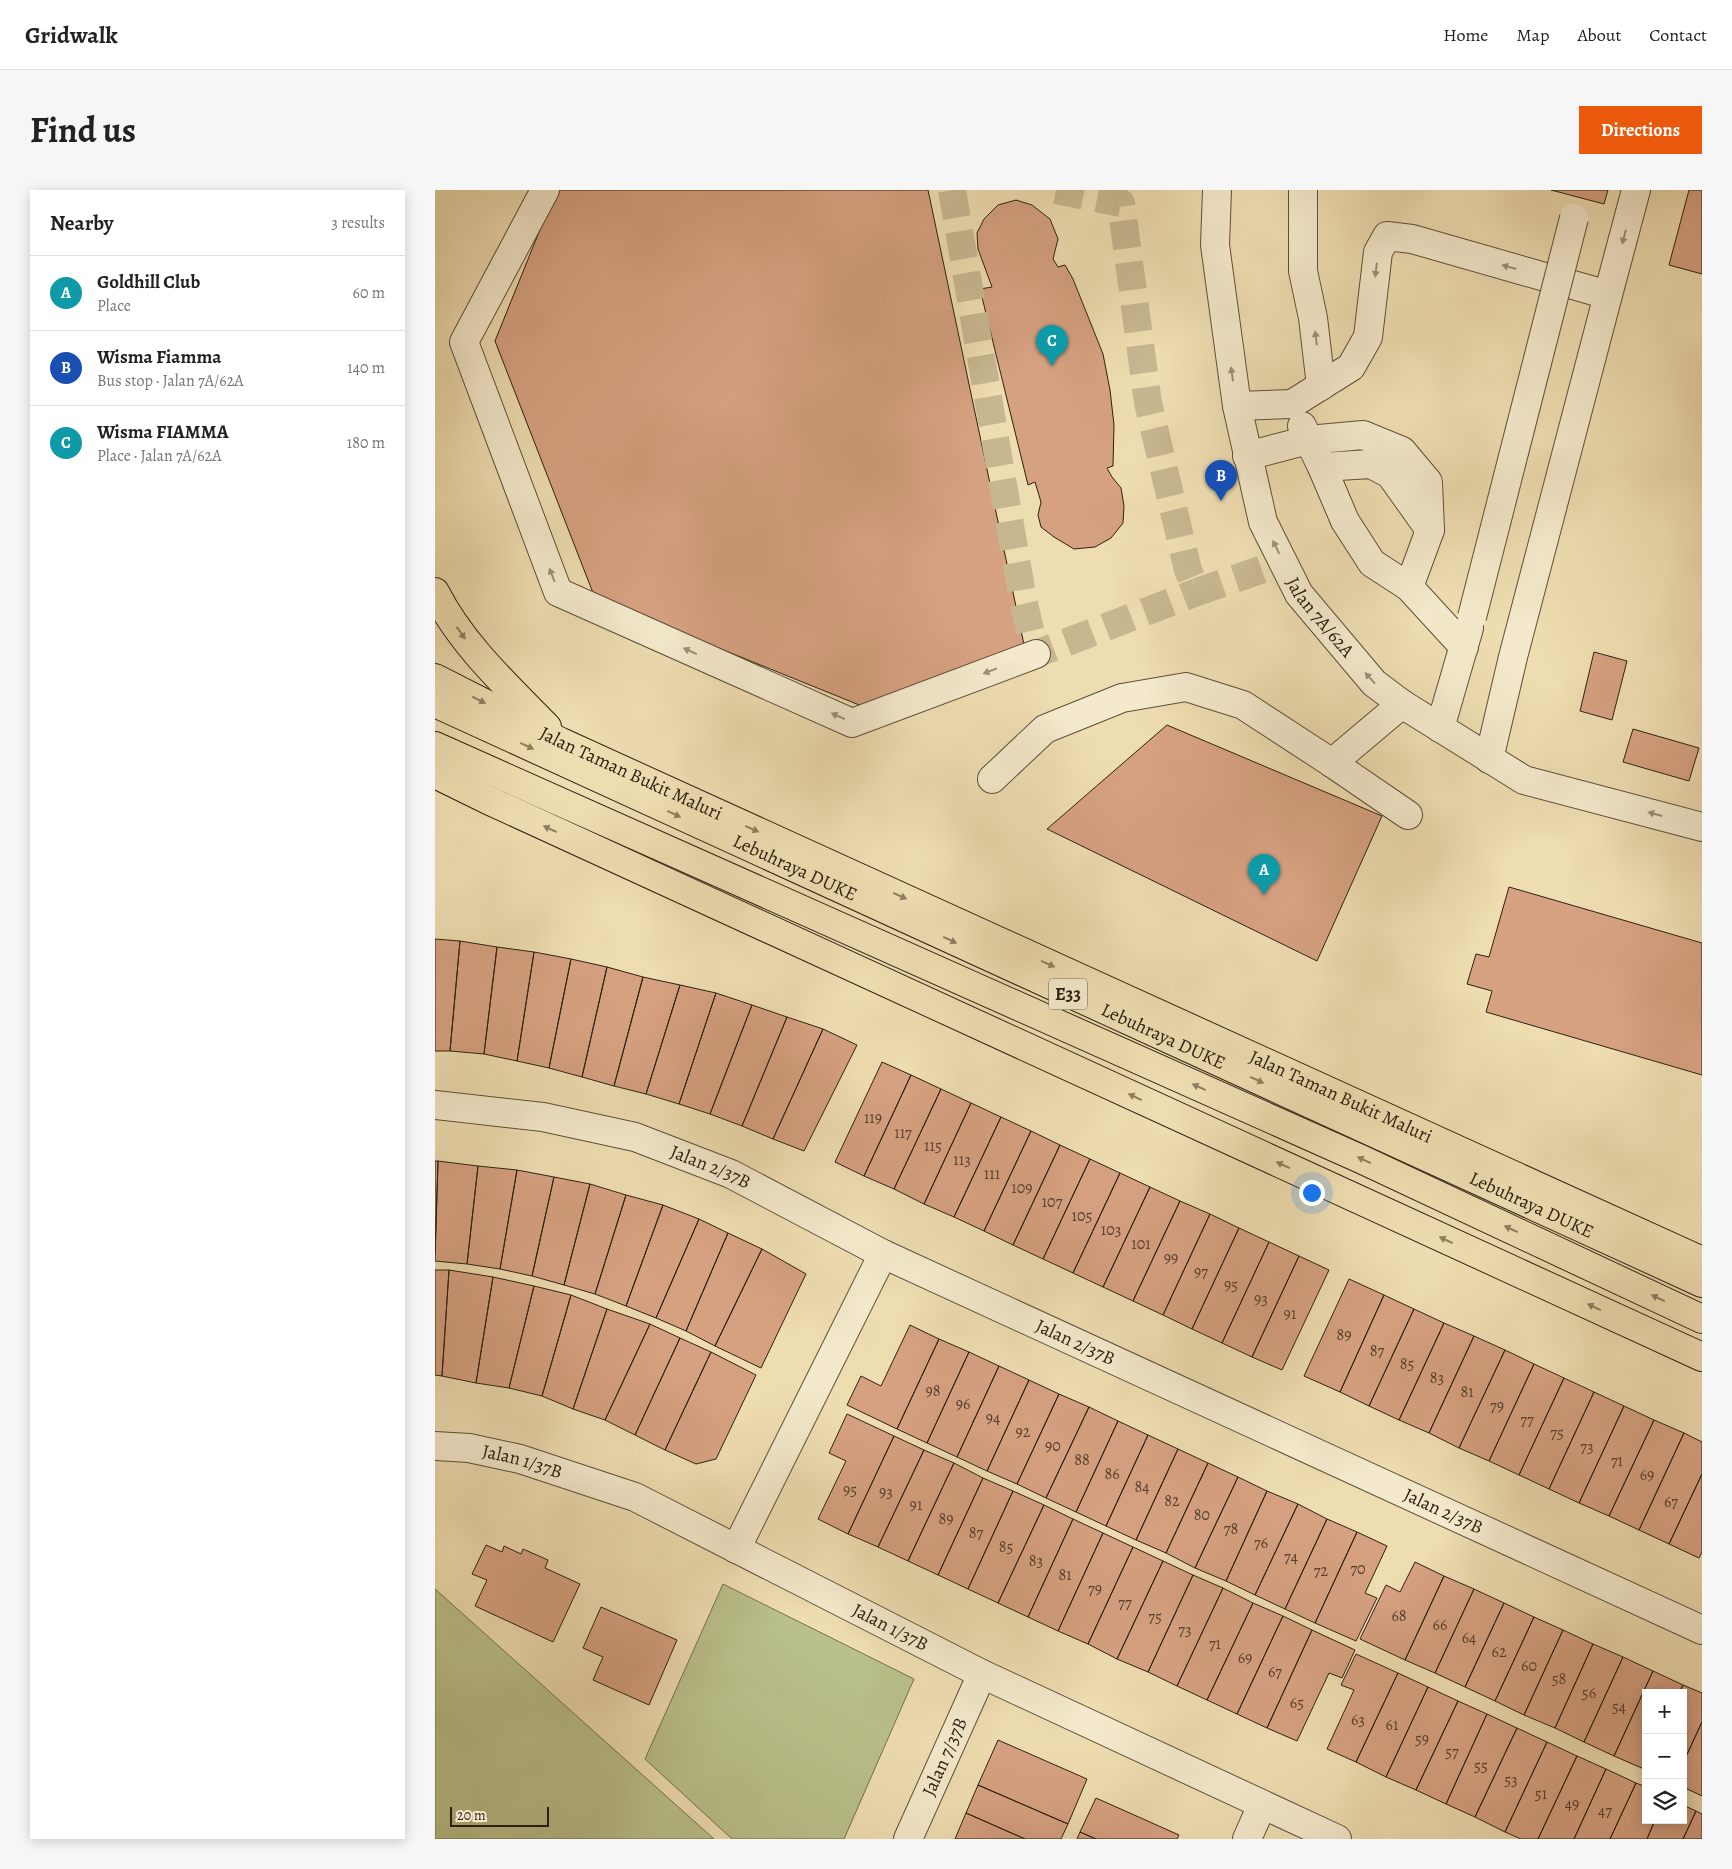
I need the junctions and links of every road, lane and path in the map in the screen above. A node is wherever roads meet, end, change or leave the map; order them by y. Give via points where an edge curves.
1 (545, 190) edge
2 (1217, 190) edge
3 (1303, 190) edge
4 (1636, 190) edge
5 (1574, 218) dead end
6 (1608, 295) junction
7 (1321, 386) junction
8 (1292, 404) junction
9 (1237, 406) junction
10 (1308, 440) junction
11 (1247, 456) junction
12 (1322, 468) junction
13 (1430, 530) junction
14 (1409, 587) junction
15 (435, 592) edge
16 (1464, 647) junction
17 (1036, 654) dead end
18 (435, 678) edge
19 (435, 703) edge
20 (1402, 704) junction
21 (1440, 728) junction
22 (561, 742) junction
23 (435, 746) edge
24 (1489, 759) junction
25 (1332, 763) junction
26 (435, 774) edge
27 (992, 779) dead end
28 (435, 797) edge
29 (488, 800) junction
30 (1408, 815) dead end
31 (1702, 827) edge
32 (435, 1105) edge
33 (883, 1254) junction
34 (1702, 1261) edge
35 (1702, 1283) edge
36 (1702, 1319) edge
37 (1702, 1357) edge
38 (435, 1446) edge
39 (737, 1549) junction
40 (1702, 1630) edge
41 (981, 1674) junction
42 (1262, 1805) junction
43 (908, 1839) edge
44 (1247, 1839) edge
45 (1337, 1839) edge

17 -> 1 street via 852,723 558,592 463,342
9 -> 2 street, Jalan 7A/62A via 1215,245
7 -> 3 street via 1313,318 1303,271
4 -> 6 street
5 - 16 street, bridge
6 -> 7 street via 1412,239 1387,236 1378,252 1368,337 1351,367
6 - 24 street
7 - 8 street
8 - 9 street
8 - 10 street
9 - 11 street, Jalan 7A/62A
10 - 11 street
10 - 12 street
10 - 13 street via 1363,435 1402,451 1429,482
20 -> 11 street, Jalan 7A/62A via 1374,683 1299,594 1263,522
12 - 13 street via 1371,464 1390,474
12 - 14 street via 1345,521 1372,563
13 - 14 street
14 - 16 street
15 -> 22 main road via 474,652
16 - 21 street
18 -> 22 main road, Jalan Taman Bukit Maluri
19 -> 35 main road, Lebuhraya DUKE / E33
20 - 21 street, Jalan 7A/62A
20 - 25 street
21 - 24 street, Jalan 7A/62A
22 -> 34 main road, Jalan Taman Bukit Maluri
36 -> 23 main road, Lebuhraya DUKE / E33 via 1363,1160
31 -> 24 street, Jalan 7A/62A via 1524,780
25 - 27 street via 1243,705 1186,687 1122,698 1045,730
25 - 30 street
26 - 29 main road
28 - 29 main road
37 -> 29 main road
32 - 33 street, Jalan 2/37B via 543,1116 635,1137 731,1174
33 - 39 street
33 - 40 street, Jalan 2/37B
38 - 39 street, Jalan 1/37B via 469,1448 520,1459 635,1496
39 - 41 street, Jalan 1/37B
41 - 42 street, Jalan 1/37B
41 - 43 street, Jalan 7/37B
42 - 44 street
42 - 45 street, Jalan 1/37B

